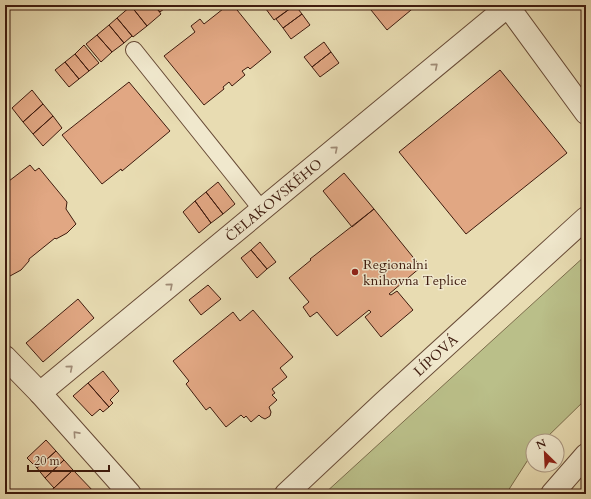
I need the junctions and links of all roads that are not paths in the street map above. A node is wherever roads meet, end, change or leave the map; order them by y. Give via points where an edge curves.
1 (508, 6) edge
2 (134, 50) dead end
3 (586, 113) edge
4 (262, 210) junction
5 (586, 218) edge
6 (5, 357) edge
7 (40, 393) junction
8 (586, 455) edge
9 (130, 494) edge
10 (286, 494) edge
11 (552, 494) edge

1 - 3 street
4 -> 1 street, ČELAKOVSKÉHO
2 - 4 lane
7 -> 4 street, ČELAKOVSKÉHO
5 - 10 street, LÍPOVÁ
6 - 7 street
9 -> 7 street
8 - 11 street

